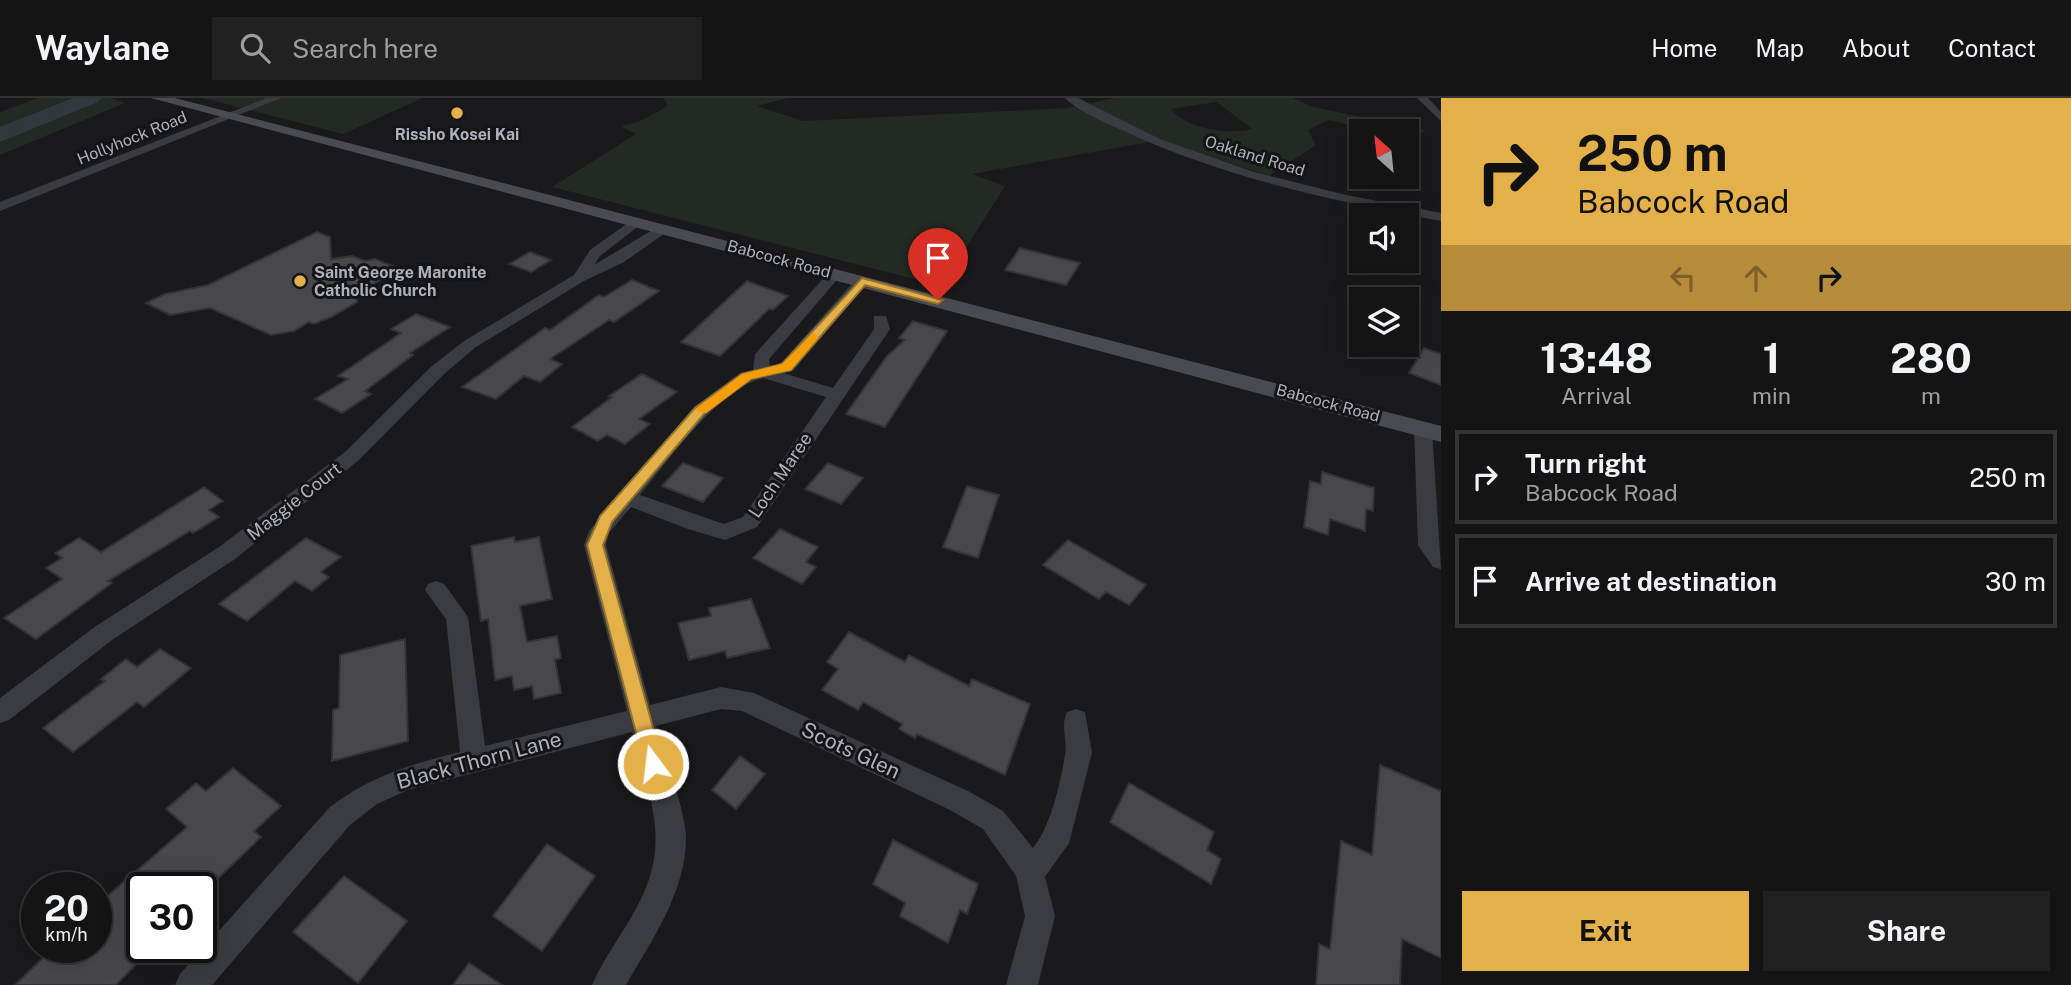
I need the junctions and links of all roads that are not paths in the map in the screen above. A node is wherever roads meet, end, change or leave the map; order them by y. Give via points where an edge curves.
1 (158, 98) edge
2 (276, 98) edge
3 (1070, 98) edge
4 (1422, 98) edge
5 (228, 117) junction
6 (1441, 118) edge
7 (0, 207) edge
8 (1441, 216) edge
9 (635, 222) junction
10 (664, 229) junction
11 (835, 274) junction
12 (579, 278) junction
13 (862, 281) junction
14 (880, 319) dead end
15 (762, 372) junction
16 (835, 394) junction
17 (1432, 432) edge
18 (626, 497) junction
19 (1441, 561) edge
20 (436, 590) dead end
21 (0, 712) edge
22 (641, 718) junction
23 (1076, 720) dead end
24 (474, 761) junction
25 (1030, 873) junction
26 (191, 985) edge
27 (608, 985) edge
28 (1022, 985) edge

1 - 5 main road, Babcock Road
2 - 5 street, Hollyhock Road
3 - 8 street, Oakland Road via 1118,125 1237,169
4 - 6 street
5 - 7 street, Hollyhock Road
5 - 9 main road, Babcock Road
9 - 10 main road, Babcock Road
9 - 12 street, Maggie Court via 595,253
10 - 11 main road, Babcock Road
10 - 12 street, Maggie Court via 619,259
11 - 13 main road, Babcock Road
11 - 15 street via 761,358
12 - 21 street, Maggie Court via 470,344 341,464 227,553 104,634
13 - 15 street via 787,367
13 - 17 main road, Babcock Road
14 - 16 street, Loch Maree via 881,329
15 - 16 street
15 - 18 street via 730,386 700,411
16 - 18 street, Loch Maree via 750,522 738,529 725,532 695,524
17 - 19 street via 1429,545
18 - 22 street via 605,520 595,545
20 - 24 street via 457,617
22 - 24 street, Black Thorn Lane
22 - 25 street, Scots Glen via 700,701 745,701 960,800 993,820
22 - 27 street via 672,833 671,862 663,890
23 - 25 street via 1079,753 1055,843
24 - 26 street, Black Thorn Lane via 405,778 367,795 340,816
25 - 28 street, Scots Glen via 1040,916

